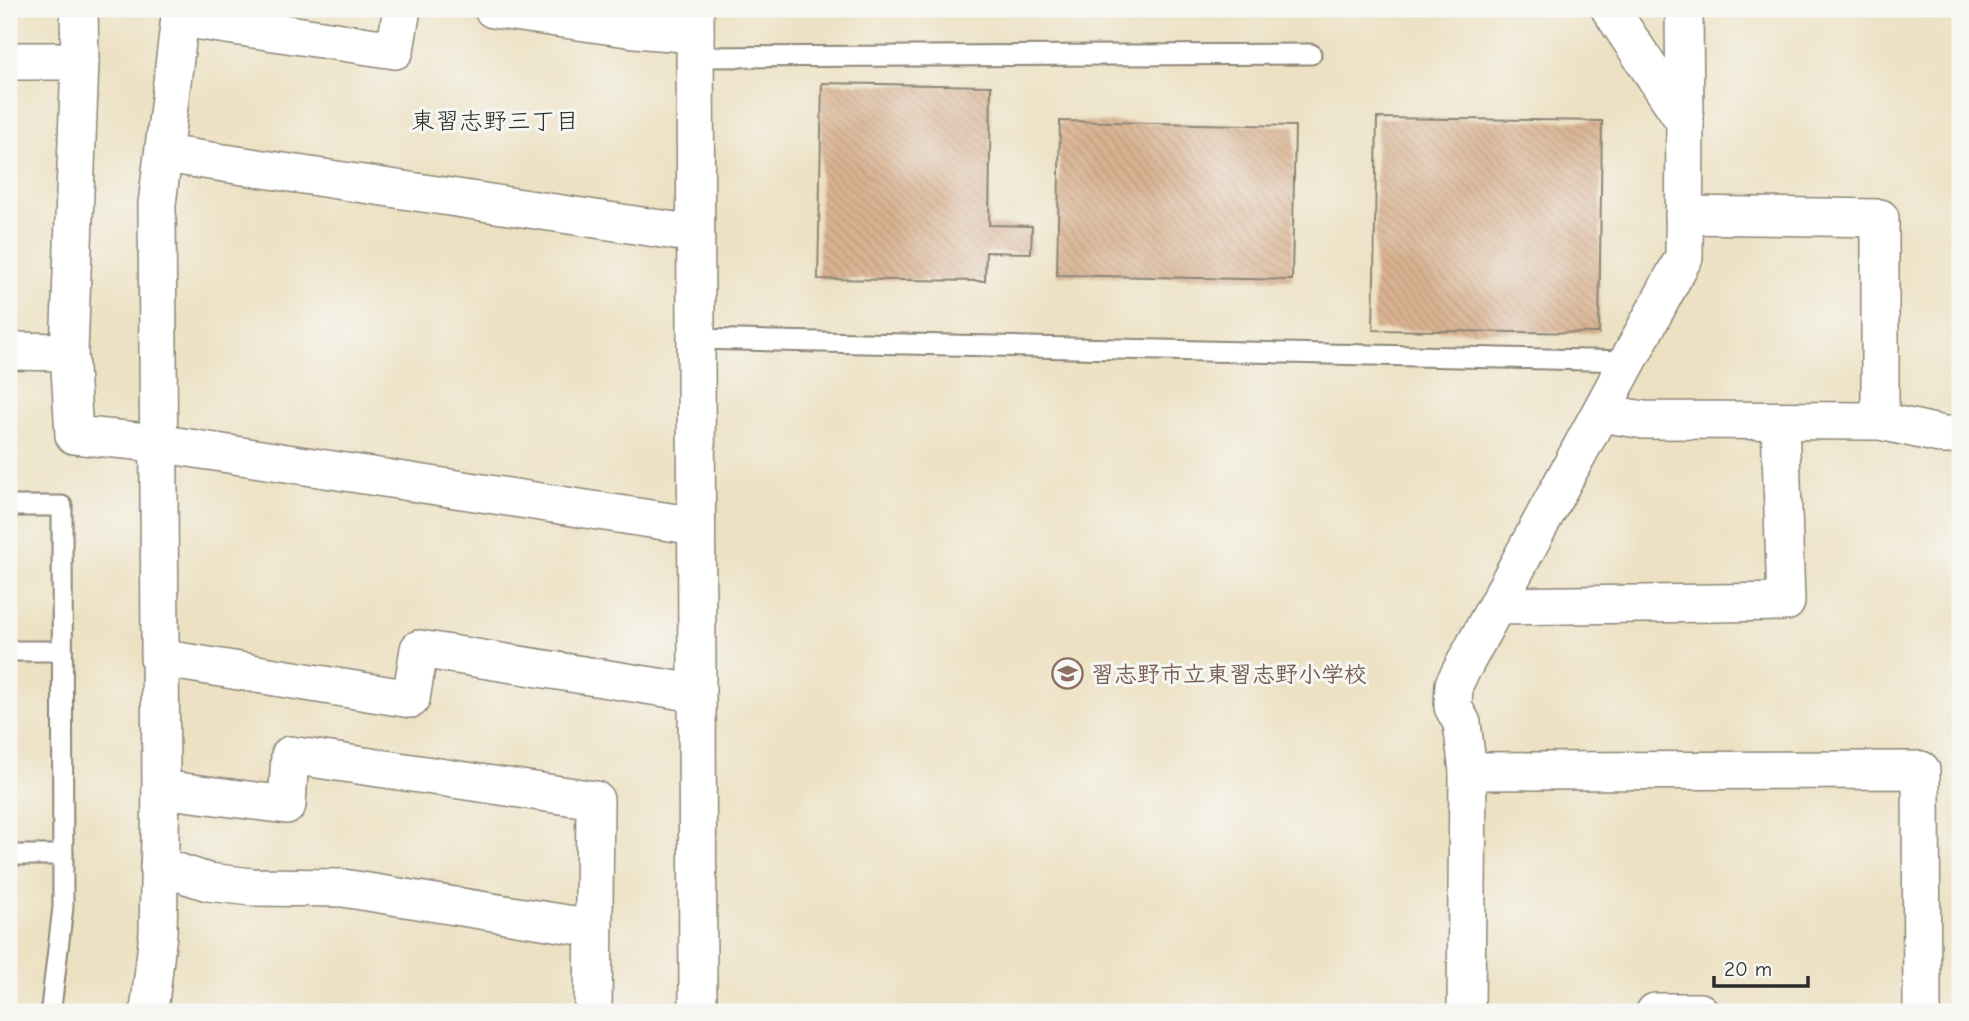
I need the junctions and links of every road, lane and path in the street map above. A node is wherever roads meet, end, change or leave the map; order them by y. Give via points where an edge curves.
1 (79, 9) edge
2 (402, 9) edge
3 (493, 9) edge
4 (1610, 9) edge
5 (1684, 9) edge
6 (180, 13) edge
7 (695, 33) edge
8 (1311, 54) dead end
9 (9, 61) edge
10 (80, 61) junction
11 (1685, 122) junction
12 (164, 154) junction
13 (1684, 215) junction
14 (695, 234) junction
15 (694, 339) junction
16 (9, 351) edge
17 (69, 352) junction
18 (1628, 361) junction
19 (1601, 413) junction
20 (1780, 421) junction
21 (1881, 421) junction
22 (1960, 435) edge
23 (158, 443) junction
24 (9, 506) edge
25 (696, 526) junction
26 (1497, 606) junction
27 (9, 651) edge
28 (62, 651) junction
29 (159, 658) junction
30 (696, 693) junction
31 (1468, 771) junction
32 (161, 789) junction
33 (63, 855) junction
34 (9, 856) edge
35 (159, 866) junction
36 (592, 928) junction
37 (51, 1008) dead end
38 (149, 1012) edge
39 (593, 1012) edge
40 (698, 1012) edge
41 (1466, 1012) edge
42 (1655, 1012) edge
43 (1674, 1012) edge
44 (1700, 1012) edge
45 (1922, 1012) edge

1 - 10 street
2 - 6 street via 395,50
3 - 7 street
4 - 11 street
5 - 11 street
6 - 12 street
7 - 8 lane
7 - 14 street
9 - 10 street
10 - 17 street
11 - 13 street
12 - 14 street
12 - 23 street via 157,204
13 - 18 street via 1684,257
13 - 21 street via 1880,218
14 - 15 street
15 - 18 lane
15 - 25 street
16 - 17 street
17 - 23 street via 74,435
18 - 19 street
19 - 20 street via 1644,420
19 - 26 street
20 - 21 street
20 - 26 street via 1786,601
21 - 22 street
23 - 25 street
23 - 29 street
24 - 28 lane via 62,506
25 - 30 street
26 - 31 street via 1454,684 1453,707 1462,723
27 - 28 lane
28 - 33 lane
29 - 30 street via 411,699 419,649
29 - 32 street
30 - 40 street
31 - 41 street
31 - 45 street via 1921,770
32 - 35 street
32 - 36 street via 287,805 290,755 595,800
33 - 34 lane
33 - 37 lane via 63,908
35 - 36 street via 208,882 343,888
35 - 38 street via 158,933
36 - 39 street
42 - 43 street
43 - 44 street

